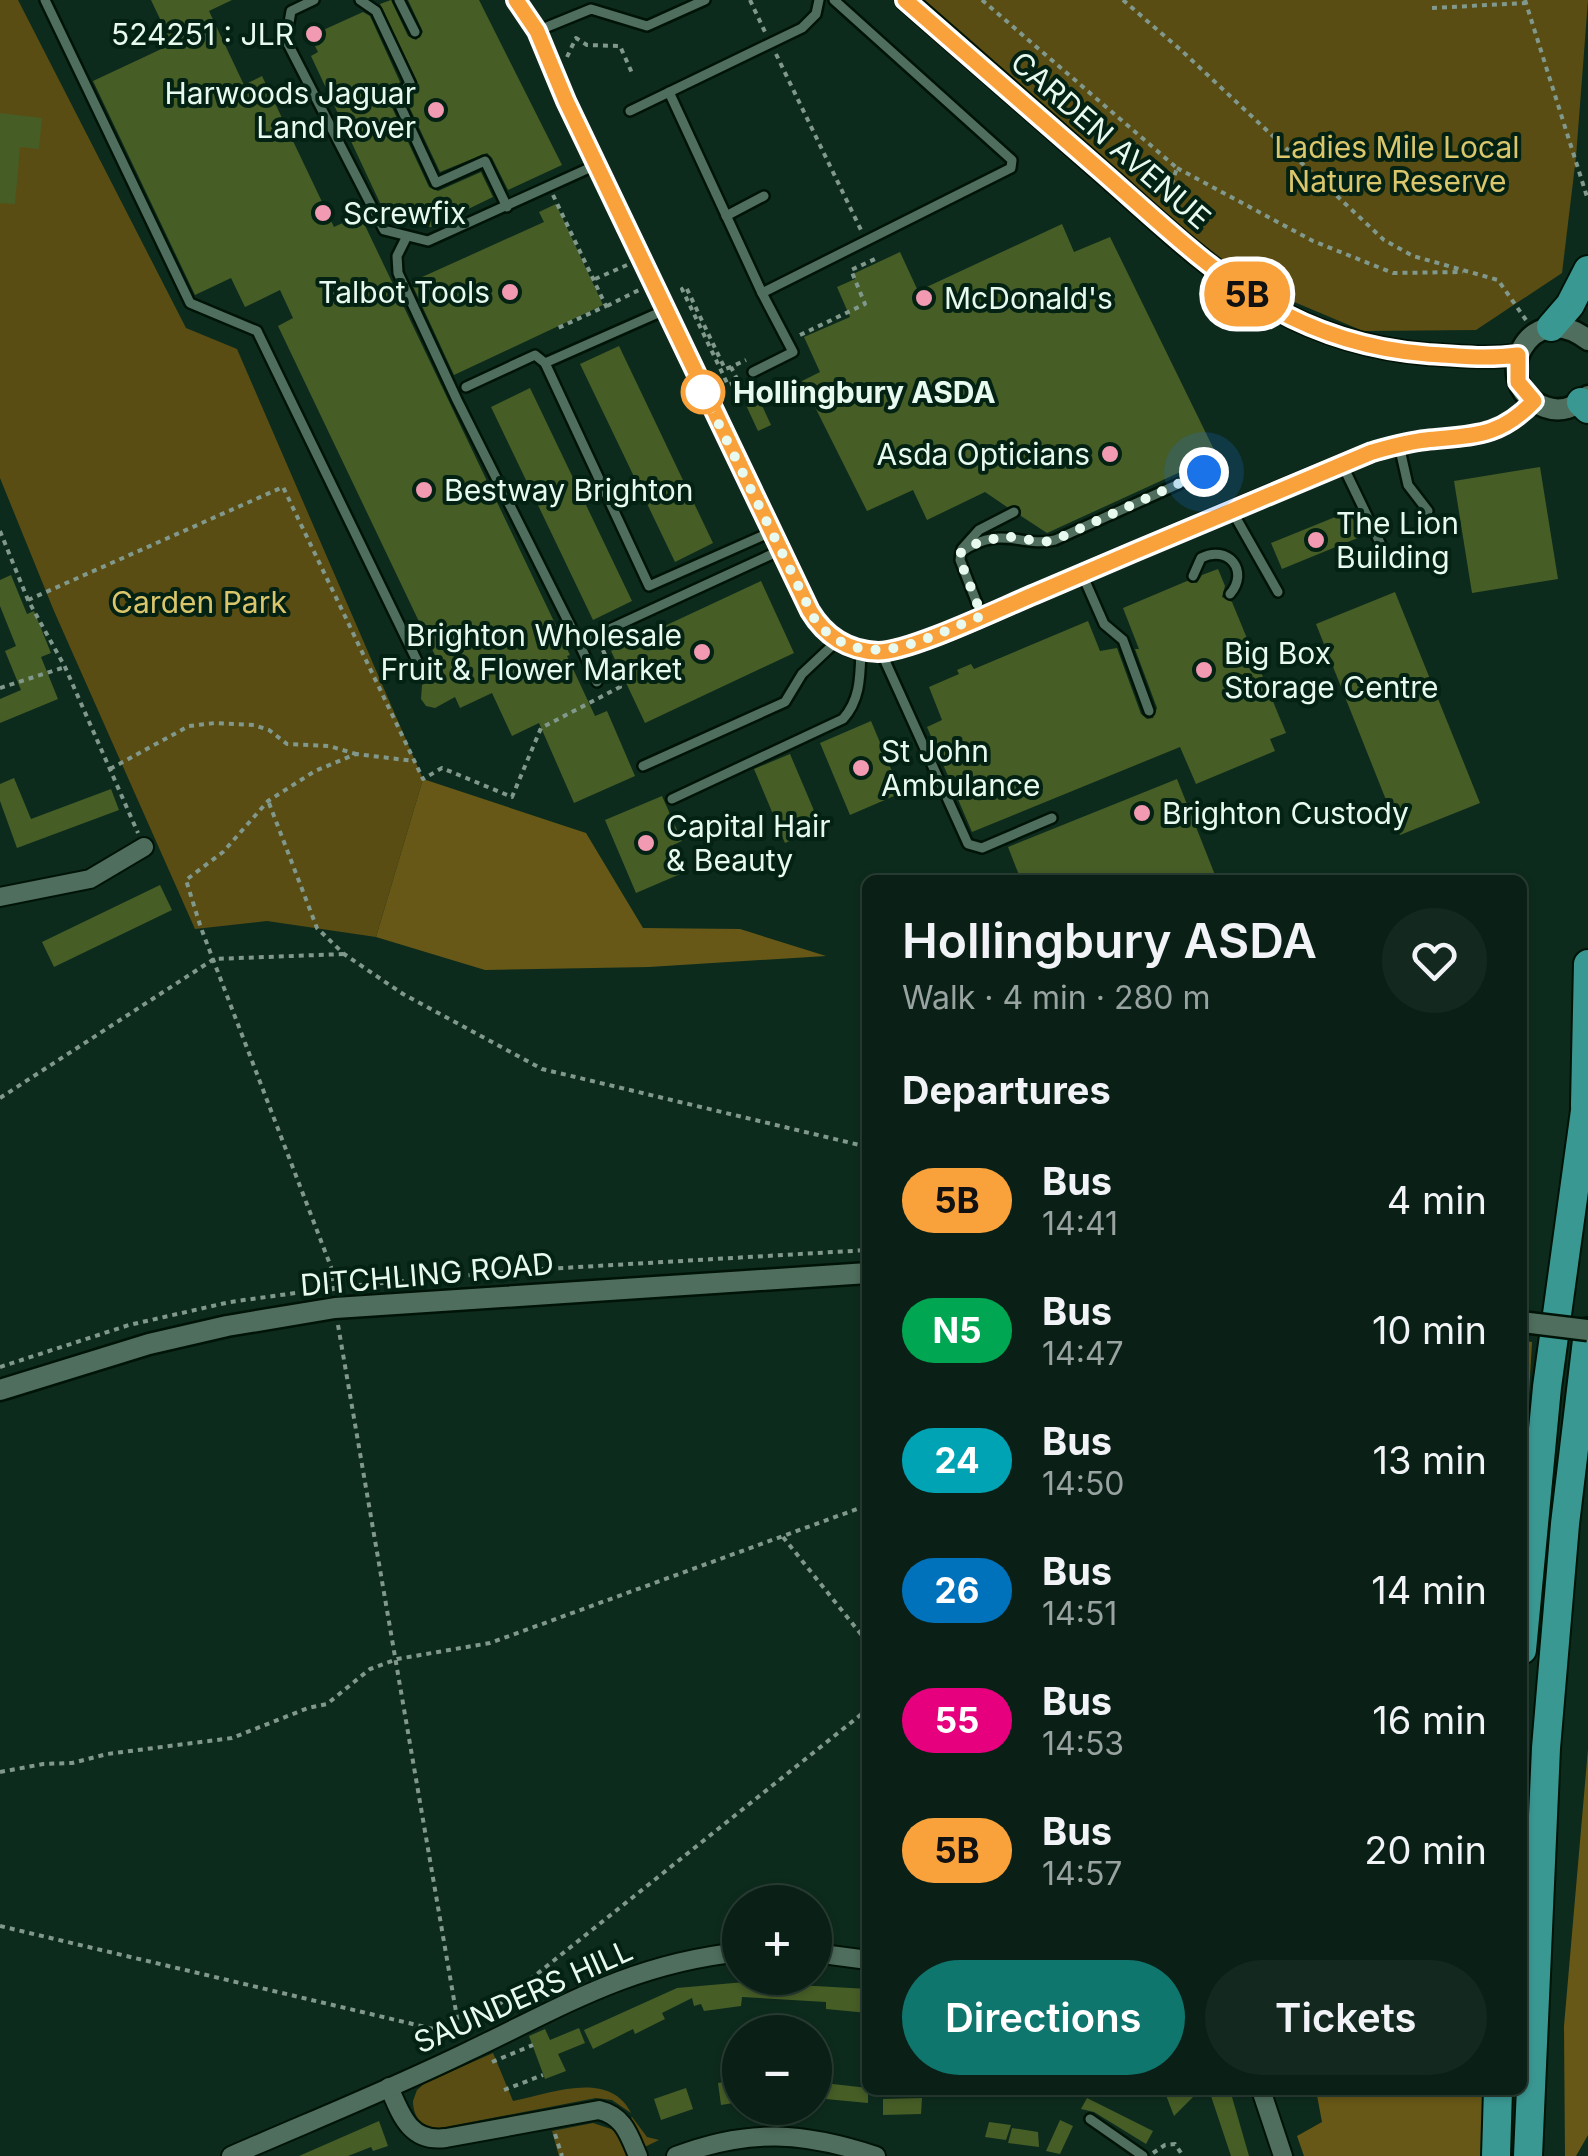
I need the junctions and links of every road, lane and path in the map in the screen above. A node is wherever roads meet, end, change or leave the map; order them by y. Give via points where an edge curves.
1 (45, 0) edge
2 (314, 0) edge
3 (360, 0) edge
4 (399, 0) edge
5 (516, 0) edge
6 (705, 0) edge
7 (750, 0) edge
8 (818, 0) edge
9 (834, 0) edge
10 (906, 0) edge
11 (982, 0) edge
12 (1123, 0) edge
13 (1526, 2) edge
14 (593, 4) edge
15 (1432, 8) dead end
16 (537, 31) junction
17 (415, 32) dead end
18 (770, 43) junction
19 (568, 62) dead end
20 (632, 73) dead end
21 (668, 92) junction
22 (630, 111) dead end
23 (596, 164) junction
24 (1177, 168) junction
25 (549, 187) junction
26 (764, 196) dead end
27 (1588, 200) edge
28 (506, 206) junction
29 (726, 216) junction
30 (1159, 222) junction
31 (406, 238) junction
32 (866, 240) junction
33 (627, 265) dead end
34 (1588, 270) edge
35 (1468, 272) junction
36 (594, 280) junction
37 (639, 290) dead end
38 (762, 292) junction
39 (606, 306) junction
40 (665, 310) junction
41 (558, 328) dead end
42 (1543, 330) junction
43 (787, 340) junction
44 (1588, 340) edge
45 (1518, 355) junction
46 (748, 359) dead end
47 (546, 363) junction
48 (731, 367) junction
49 (753, 372) dead end
50 (466, 386) dead end
51 (1534, 401) junction
52 (1586, 402) edge
53 (1399, 444) junction
54 (1342, 464) junction
55 (1204, 472) dead end
56 (1232, 511) junction
57 (1428, 511) dead end
58 (1014, 512) dead end
59 (0, 532) edge
60 (771, 532) junction
61 (1383, 548) dead end
62 (780, 550) junction
63 (961, 552) junction
64 (1082, 574) junction
65 (1193, 576) dead end
66 (1278, 592) dead end
67 (1230, 594) dead end
68 (28, 600) junction
69 (982, 616) junction
70 (619, 624) junction
71 (836, 641) junction
72 (579, 644) junction
73 (860, 649) junction
74 (881, 652) junction
75 (65, 667) junction
76 (421, 669) dead end
77 (597, 682) dead end
78 (0, 688) edge
79 (1149, 712) dead end
80 (356, 754) junction
81 (414, 761) junction
82 (642, 766) dead end
83 (110, 769) junction
84 (672, 799) dead end
85 (268, 800) junction
86 (1052, 818) dead end
87 (144, 847) joint
88 (0, 897) edge
89 (344, 954) junction
90 (214, 959) junction
91 (1588, 964) edge
92 (1586, 1097) edge
93 (0, 1098) edge
94 (862, 1147) edge
95 (331, 1267) dead end
96 (862, 1273) edge
97 (1527, 1323) edge
98 (1588, 1331) edge
99 (340, 1340) dead end
100 (0, 1390) edge
101 (862, 1507) edge
102 (783, 1537) junction
103 (1527, 1599) edge
104 (862, 1636) edge
105 (397, 1658) junction
106 (862, 1714) edge
107 (0, 1772) edge
108 (0, 1926) edge
109 (722, 1954) edge
110 (832, 1955) edge
111 (862, 1959) edge
112 (460, 2036) junction
113 (533, 2045) dead end
114 (492, 2062) dead end
115 (543, 2075) dead end
116 (389, 2087) junction
117 (504, 2090) dead end
118 (1263, 2095) edge
119 (1498, 2095) edge
120 (1090, 2118) dead end
121 (553, 2129) dead end
122 (232, 2156) edge
123 (562, 2156) edge
124 (638, 2156) edge
125 (676, 2156) edge
126 (876, 2156) edge
127 (1146, 2156) edge
128 (1183, 2156) edge
129 (1284, 2156) edge
130 (1496, 2156) edge
131 (1528, 2156) edge

1 - 76 lane via 190,302 257,331
2 - 31 lane via 291,11 286,40 384,230
3 - 28 lane via 376,11 410,84 397,98 436,183 485,161
4 - 17 lane
5 - 16 street
6 - 14 lane via 648,26
7 - 18 path
8 - 18 lane via 810,22
9 - 32 lane via 1013,164
10 - 30 street, CARDEN AVENUE
11 - 24 path
12 - 35 path via 1384,240
13 - 15 path
13 - 27 path
14 - 16 lane
16 - 23 street
18 - 21 lane
18 - 32 path
19 - 20 path via 576,38 587,46 620,46
21 - 22 lane
21 - 29 lane
23 - 25 lane
23 - 40 street
24 - 30 path
24 - 35 path via 1314,242 1393,273
25 - 28 lane
25 - 36 path
26 - 29 lane
28 - 31 lane via 428,241
29 - 38 lane
30 - 45 street, CARDEN AVENUE via 1230,283 1306,327 1385,349
31 - 72 lane via 398,273
32 - 38 lane
32 - 43 path via 876,261 851,270 865,304
33 - 36 path
34 - 42 highway via 1570,305
35 - 42 path via 1498,280
36 - 39 path
37 - 39 path
38 - 43 lane
39 - 41 path
40 - 47 lane
40 - 60 street
42 - 44 street via 1564,327
42 - 45 street
43 - 49 lane via 793,352
45 - 51 street via 1518,382
46 - 48 path
47 - 50 lane via 535,355
47 - 60 lane via 649,586
48 - 48 path via 738,381 728,385 682,289 725,369
51 - 52 street via 1558,409
51 - 53 street via 1492,432
53 - 54 street
53 - 57 lane via 1408,485
54 - 56 street
54 - 61 lane
55 - 63 lane via 1055,540 1004,536
56 - 64 street
56 - 66 lane
58 - 63 lane via 980,530
59 - 68 path
60 - 62 street
62 - 70 lane
62 - 71 street via 816,622
63 - 69 lane
64 - 69 street
64 - 79 lane via 1104,624 1123,640
65 - 67 lane via 1204,556 1224,555 1238,572
68 - 75 path
68 - 81 path via 284,486
69 - 74 street
70 - 72 lane
70 - 81 path via 620,634 600,643 620,687 541,728 512,797 442,768 423,779
71 - 73 street
71 - 82 lane via 785,702
72 - 77 lane
73 - 74 street
73 - 84 lane via 856,701 843,719
74 - 86 lane via 968,844 982,848
75 - 78 path
75 - 83 path
80 - 81 path
80 - 83 path via 287,744 254,725 215,723 189,726
80 - 85 path
83 - 87 path
85 - 89 path via 317,928
85 - 90 path via 223,852 186,880
87 - 88 street via 90,880
89 - 90 path
89 - 94 path via 542,1069
90 - 93 path
90 - 95 path
91 - 92 highway
92 - 103 highway
96 - 100 street, DITCHLING ROAD via 335,1308 149,1344
97 - 98 street, bridge
98 - 131 highway via 1546,1748
99 - 105 path
101 - 102 path
102 - 104 path
102 - 105 path via 490,1642
105 - 107 path via 370,1669 327,1704 232,1738
105 - 112 path
106 - 112 path
108 - 112 path
109 - 116 street, SAUNDERS HILL via 620,1980
110 - 111 street
113 - 114 path
115 - 117 path
116 - 122 street, SAUNDERS HILL
116 - 124 street via 404,2122 428,2138 600,2110 623,2124
118 - 129 street
119 - 130 highway
120 - 127 lane
121 - 123 path
125 - 126 street via 723,2140 787,2135
127 - 128 path via 1175,2144

